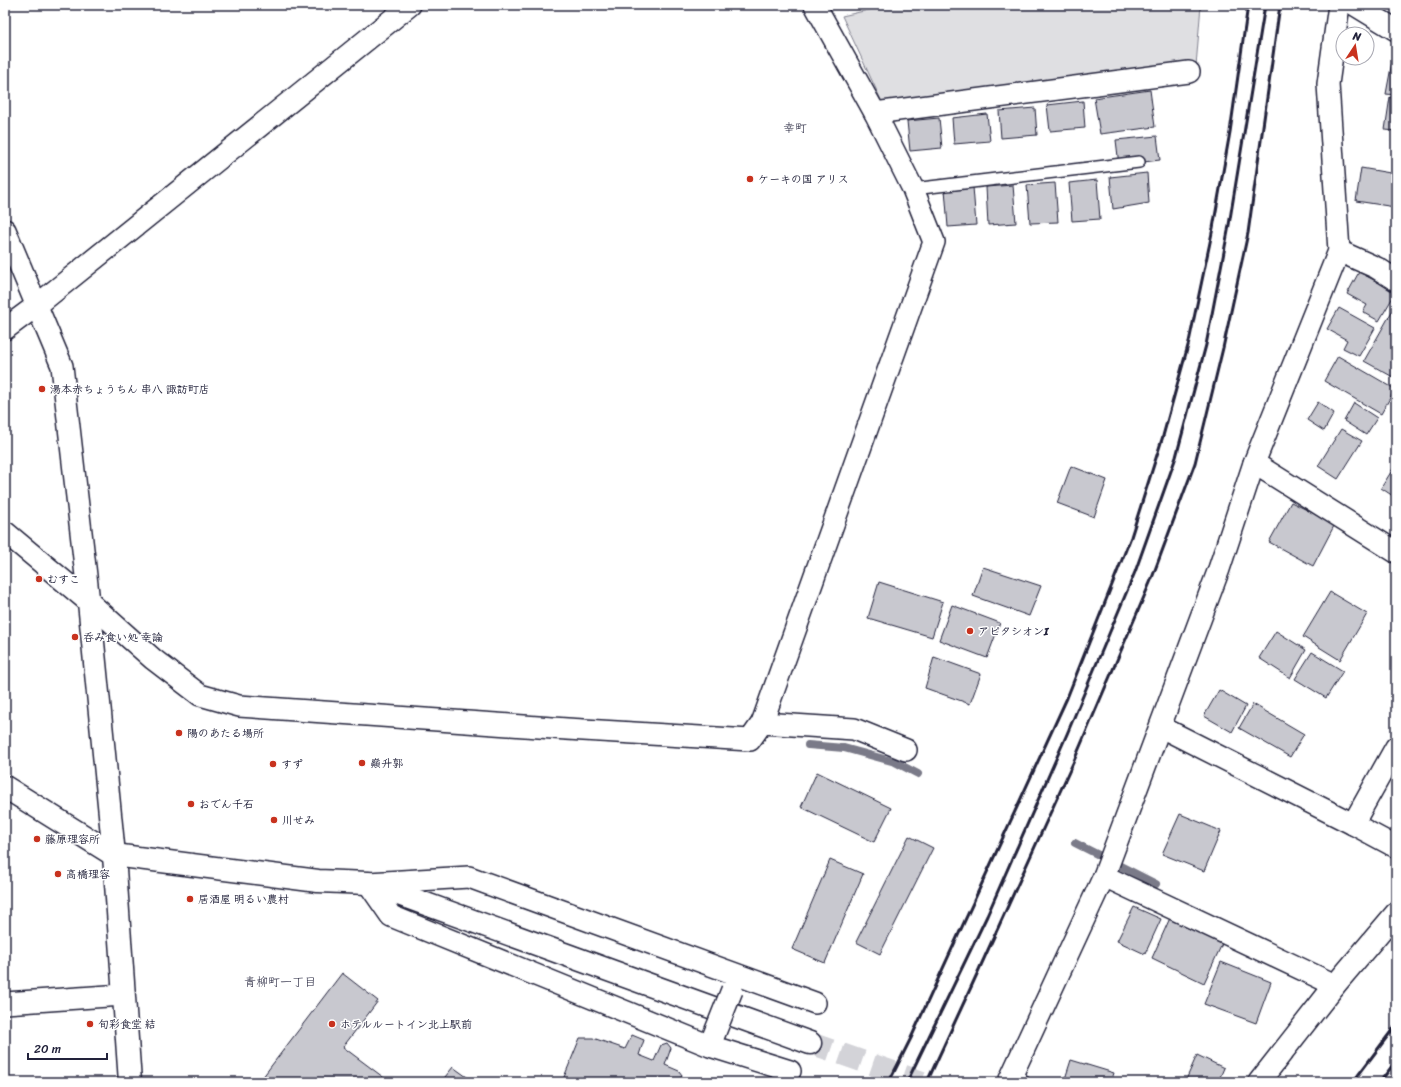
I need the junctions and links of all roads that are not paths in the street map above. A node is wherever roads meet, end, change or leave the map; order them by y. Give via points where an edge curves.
1 (410, 5) edge
2 (815, 5) edge
3 (1340, 5) edge
4 (1355, 5) edge
5 (1396, 30) edge
6 (1189, 72) dead end
7 (875, 113) junction
8 (1139, 162) dead end
9 (913, 189) junction
10 (5, 230) edge
11 (1339, 252) junction
12 (1396, 280) edge
13 (36, 306) junction
14 (5, 329) edge
15 (1254, 463) junction
16 (5, 532) edge
17 (1396, 552) edge
18 (89, 602) junction
19 (762, 723) junction
20 (1161, 727) junction
21 (1396, 747) edge
22 (906, 750) dead end
23 (5, 787) edge
24 (1353, 824) junction
25 (1396, 847) edge
26 (114, 855) junction
27 (1104, 876) junction
28 (368, 883) junction
29 (1396, 913) edge
30 (735, 982) junction
31 (1335, 985) junction
32 (123, 995) junction
33 (5, 1003) edge
34 (815, 1003) dead end
35 (712, 1041) junction
36 (810, 1043) tunnel mouth
37 (790, 1071) dead end
38 (130, 1082) edge
39 (1018, 1082) edge
40 (1259, 1082) edge

1 - 13 street
2 - 7 street
3 - 11 street via 1328,84
4 - 5 street
6 - 7 street
7 - 9 street
8 - 9 lane
9 - 19 street via 934,242
10 - 13 street
11 - 12 street via 1377,268
11 - 15 street
13 - 14 street
13 - 18 street via 62,366
15 - 17 street
15 - 20 street via 1219,570
16 - 18 street
18 - 19 street via 153,659 200,695 240,706 750,740
18 - 26 street
19 - 22 street via 854,730
20 - 24 street
20 - 27 street
21 - 24 street
23 - 26 street
24 - 25 street
26 - 28 street via 318,881
26 - 32 street
27 - 31 street
27 - 39 street via 1010,1079
28 - 30 street via 469,876
28 - 35 street via 391,916
28 - 36 street
29 - 31 street
30 - 34 street
30 - 35 street, bridge
31 - 40 street
32 - 33 street
32 - 38 street
35 - 37 street

